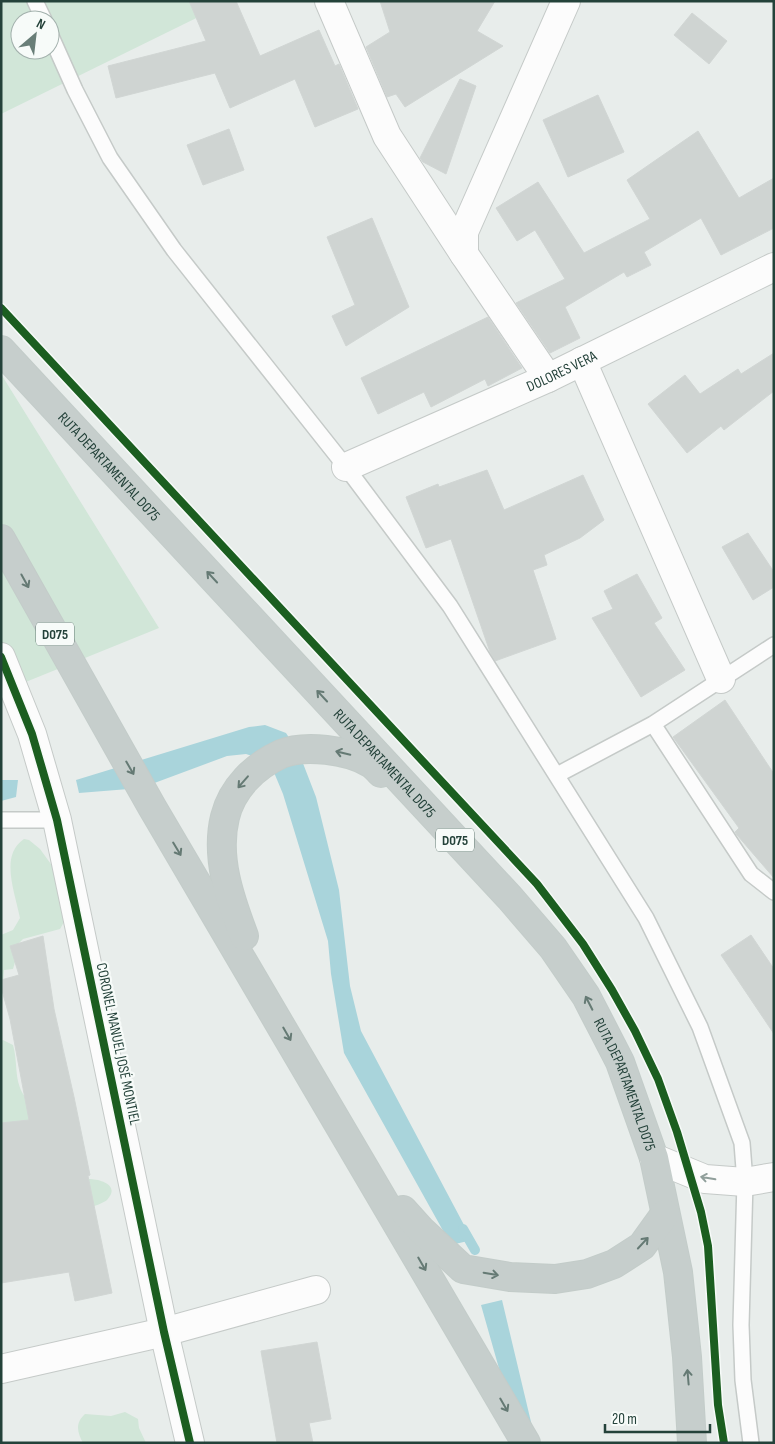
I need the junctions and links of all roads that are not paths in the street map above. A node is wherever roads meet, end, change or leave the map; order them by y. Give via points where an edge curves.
1 (328, 1) edge
2 (566, 1) edge
3 (60, 56) edge
4 (464, 254) junction
5 (774, 268) edge
6 (1, 350) edge
7 (582, 361) junction
8 (548, 378) junction
9 (346, 467) junction
10 (1, 539) edge
11 (774, 645) edge
12 (1, 657) edge
13 (721, 679) junction
14 (653, 724) junction
15 (556, 775) junction
16 (1, 820) edge
17 (57, 820) junction
18 (774, 892) edge
19 (510, 898) junction
20 (273, 1010) junction
21 (654, 1158) junction
22 (364, 1166) junction
23 (774, 1177) edge
24 (745, 1182) junction
25 (666, 1214) junction
26 (316, 1290) dead end
27 (164, 1332) junction
28 (1, 1369) edge
29 (190, 1443) edge
30 (526, 1443) edge
31 (692, 1443) edge
32 (751, 1443) edge

1 - 4 street via 387,136
2 - 4 street via 464,232
3 - 9 lane via 110,158 174,250
4 - 8 street
5 - 7 street, DOLORES VERA
19 -> 6 highway, RUTA DEPARTAMENTAL D075 / D075
7 - 8 street, DOLORES VERA
7 - 13 street
8 - 9 street, DOLORES VERA
9 - 15 lane via 450,606
10 -> 20 highway, D075 via 152,807
11 - 13 lane
12 - 17 street, CORONEL MANUEL JOSÉ MONTIEL via 32,734
13 - 14 lane
14 - 15 lane
14 - 18 lane via 752,874
15 - 24 lane via 646,918 700,1027 742,1143
16 - 17 lane
17 - 27 street, CORONEL MANUEL JOSÉ MONTIEL
19 -> 20 highway via 371,763 330,750 282,754 255,769 237,790 225,817 221,851 231,902
21 -> 19 highway, RUTA DEPARTAMENTAL D075 / D075 via 620,1062 586,996 553,948
20 -> 22 highway, D075
24 -> 21 street via 705,1179
21 - 25 highway, RUTA DEPARTAMENTAL D075 / D075
22 -> 25 highway via 421,1230 463,1269 510,1278 555,1279 587,1274 614,1264 642,1246
22 -> 30 highway, D075
23 - 24 street
24 - 32 lane via 741,1325 743,1380
31 -> 25 highway, RUTA DEPARTAMENTAL D075 / D075 via 678,1272
26 - 27 street
27 - 28 street
27 - 29 street, CORONEL MANUEL JOSÉ MONTIEL

